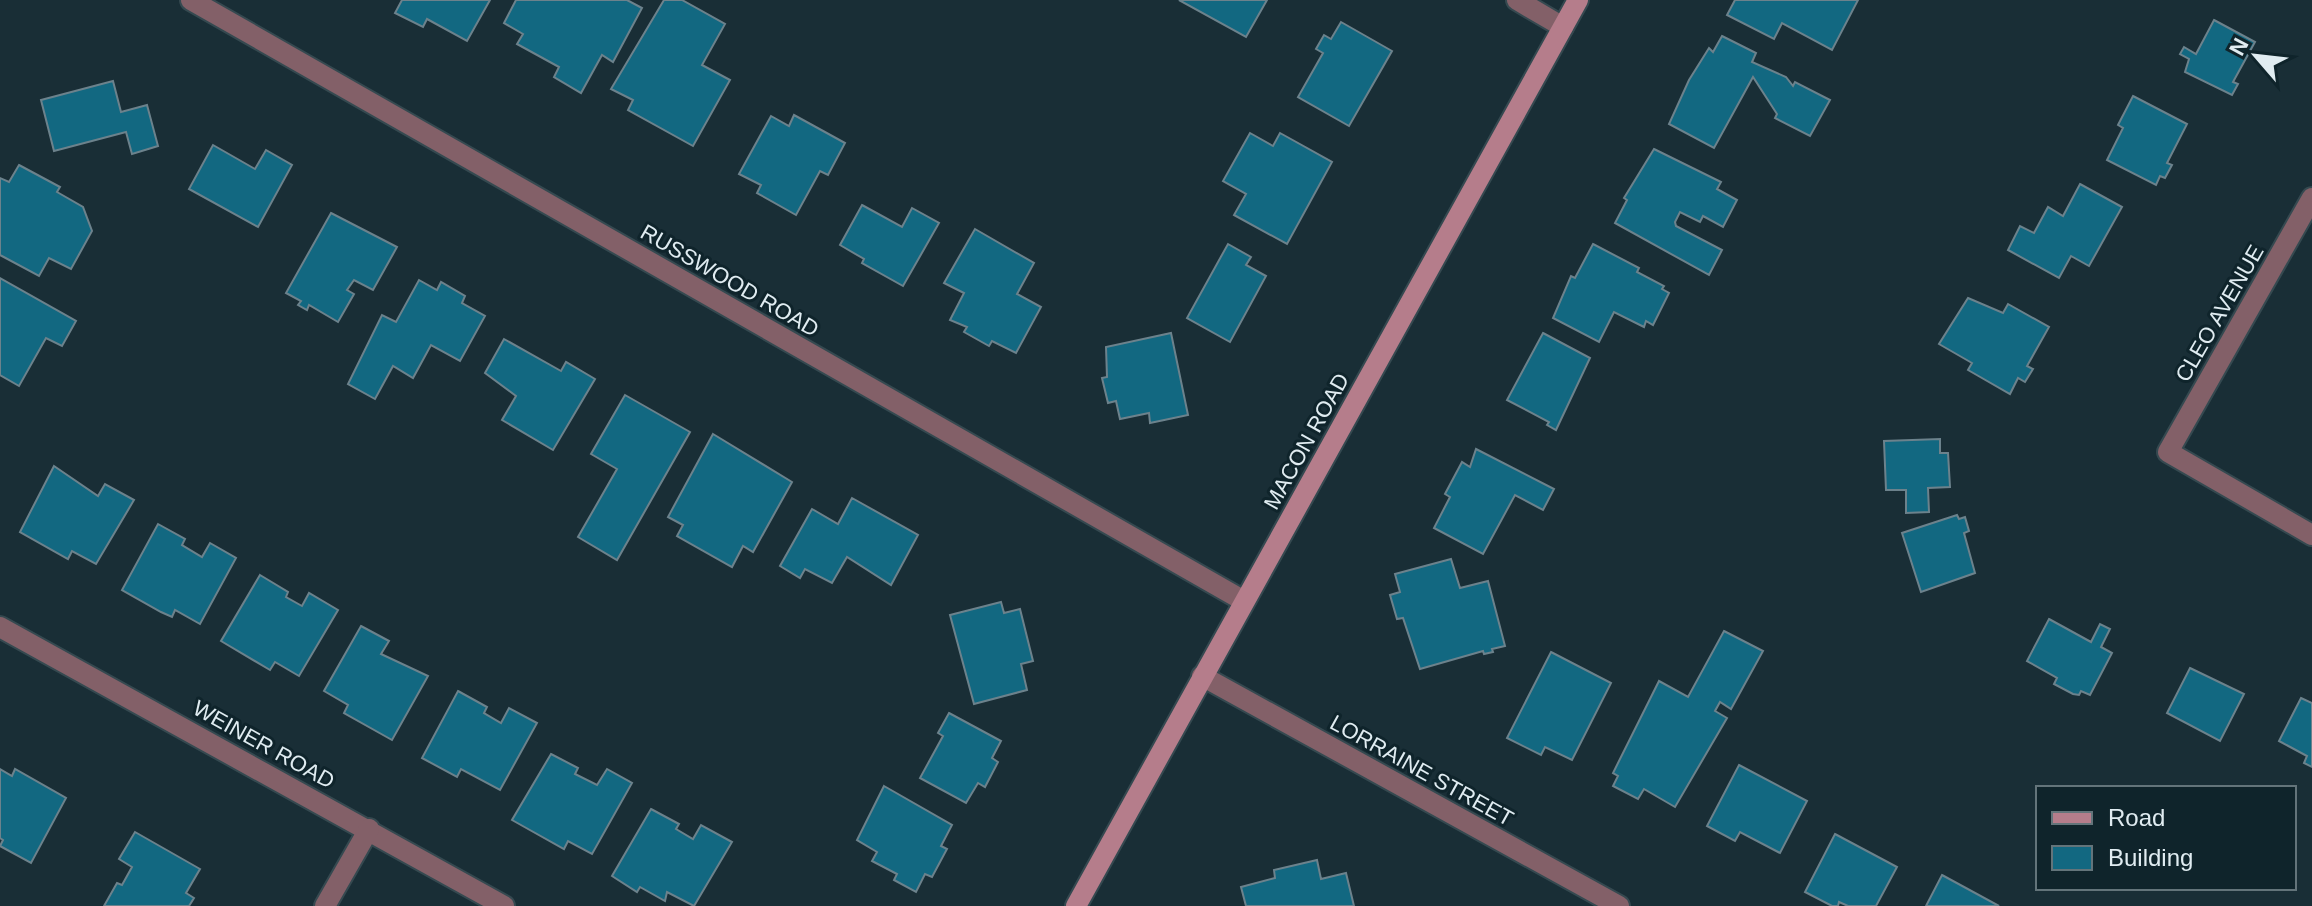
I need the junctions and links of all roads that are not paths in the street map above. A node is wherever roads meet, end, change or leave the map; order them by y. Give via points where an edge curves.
1 (191, 0) edge
2 (1517, 0) edge
3 (1578, 0) edge
4 (1563, 27) junction
5 (2312, 198) edge
6 (2312, 535) edge
7 (1244, 601) junction
8 (0, 627) edge
9 (1202, 676) junction
10 (369, 829) junction
11 (325, 906) edge
12 (504, 906) edge
13 (1076, 906) edge
14 (1619, 906) edge

1 - 7 street, RUSSWOOD ROAD
2 - 4 street
3 - 4 main road, MACON ROAD
4 - 7 main road, MACON ROAD
5 - 6 street, CLEO AVENUE via 2168,452
7 - 9 main road, MACON ROAD
8 - 10 street, WEINER ROAD
9 - 13 main road, MACON ROAD
9 - 14 street, LORRAINE STREET
10 - 11 street
10 - 12 street, WEINER ROAD

